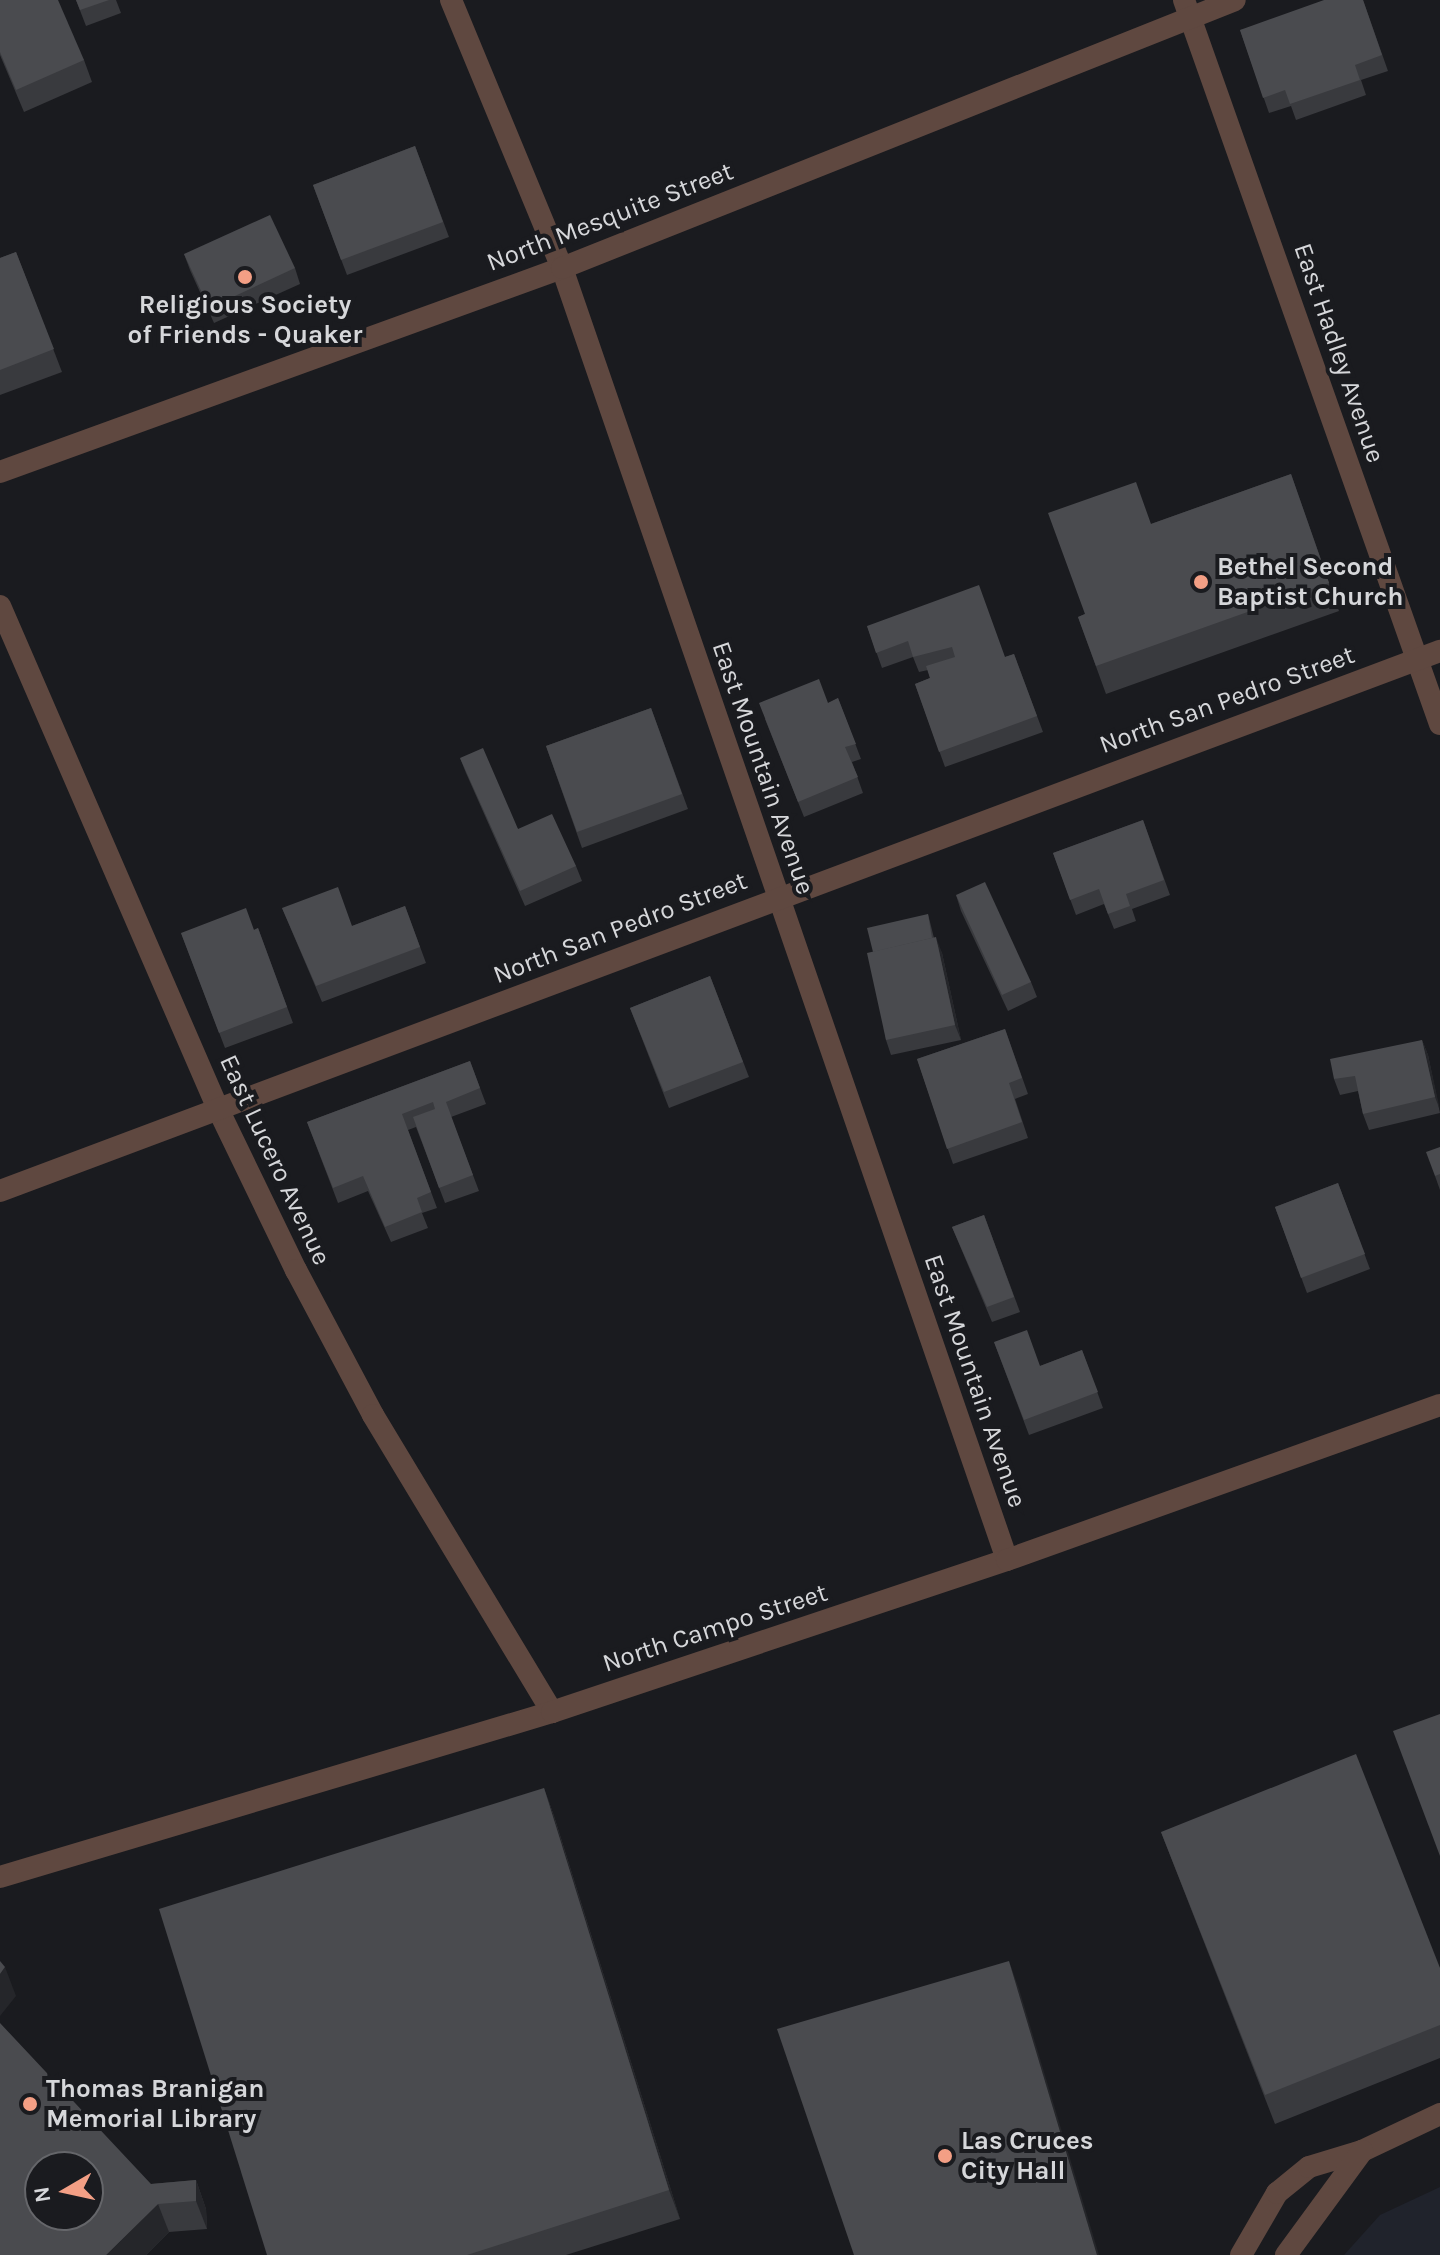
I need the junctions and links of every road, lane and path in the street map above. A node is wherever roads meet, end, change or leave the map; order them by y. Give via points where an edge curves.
1 (451, 0) edge
2 (1235, 0) edge
3 (1187, 9) edge
4 (562, 268) junction
5 (0, 472) edge
6 (0, 606) edge
7 (1440, 651) edge
8 (1417, 659) junction
9 (1440, 724) edge
10 (778, 898) junction
11 (219, 1111) junction
12 (0, 1191) edge
13 (1440, 1405) edge
14 (1007, 1560) junction
15 (552, 1712) junction
16 (0, 1877) edge
17 (1440, 2114) edge
18 (1362, 2151) junction
19 (1241, 2255) edge
20 (1286, 2255) edge

1 - 4 street, East Mountain Avenue
2 - 3 street, North Mesquite Street
3 - 4 street, North Mesquite Street
3 - 8 street, East Hadley Avenue
4 - 5 street, North Mesquite Street
4 - 10 street, East Mountain Avenue
6 - 11 street, East Lucero Avenue
7 - 8 street, North San Pedro Street
8 - 9 street, East Hadley Avenue
8 - 10 street, North San Pedro Street
10 - 11 street, North San Pedro Street
10 - 14 street, East Mountain Avenue
11 - 12 street, North San Pedro Street
11 - 15 street, East Lucero Avenue via 373,1415
13 - 14 street, North Campo Street
14 - 15 street, North Campo Street
15 - 16 street, North Campo Street
17 - 18 street
18 - 19 street via 1309,2167 1277,2193
18 - 20 street

